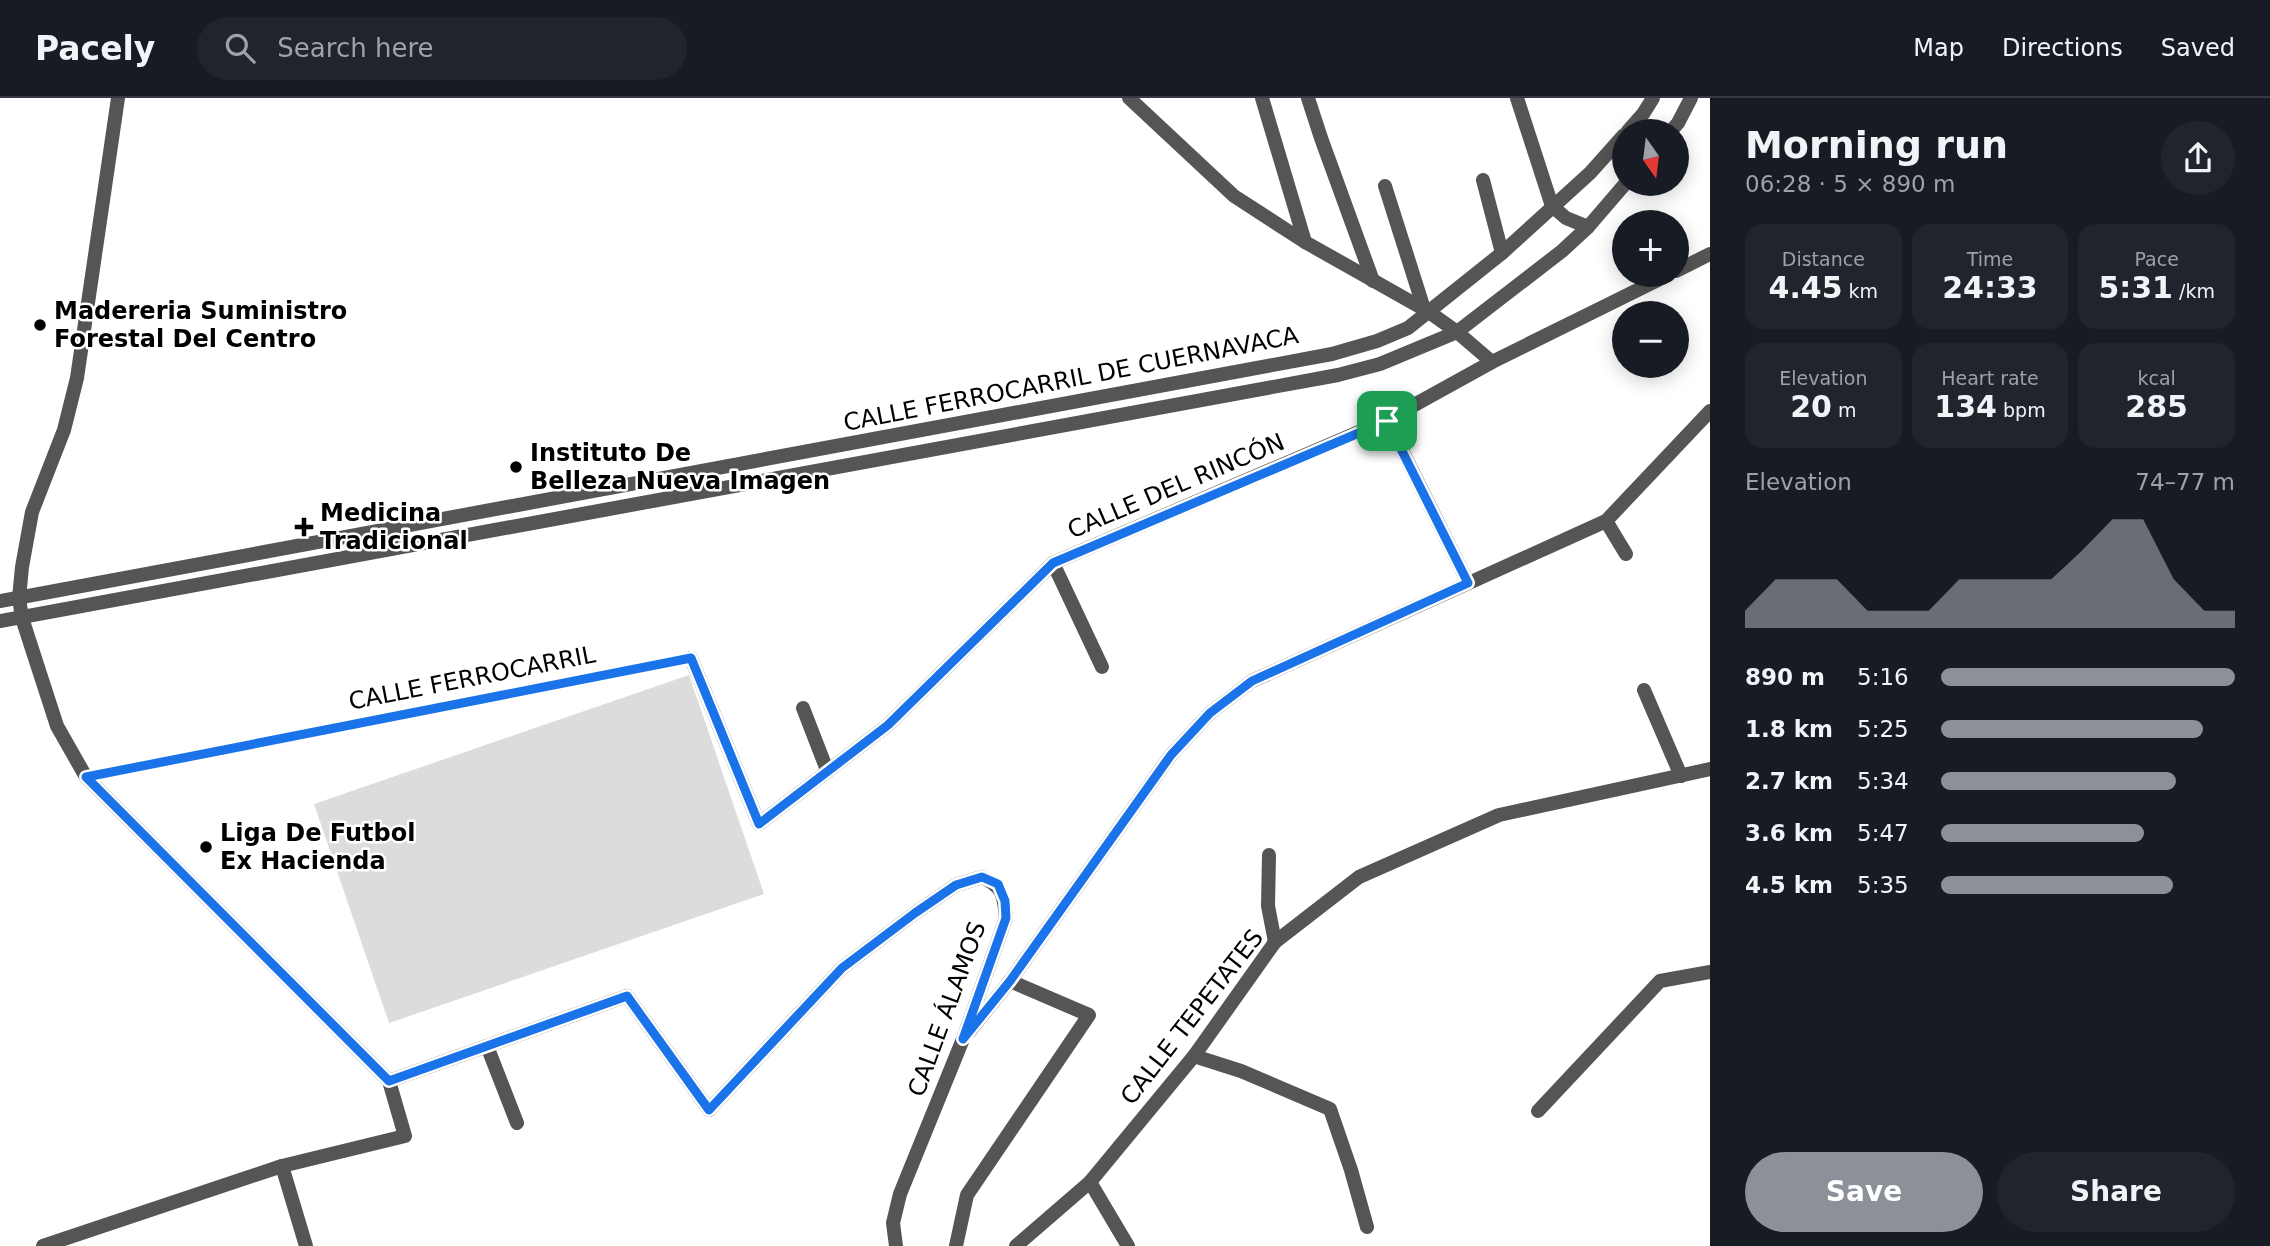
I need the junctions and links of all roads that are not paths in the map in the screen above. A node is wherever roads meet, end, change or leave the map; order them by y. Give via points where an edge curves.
1 (118, 98) edge
2 (1129, 98) edge
3 (1262, 98) edge
4 (1308, 98) edge
5 (1517, 98) edge
6 (1637, 98) edge
7 (1653, 98) edge
8 (1691, 98) edge
9 (1643, 114) junction
10 (1639, 119) edge
11 (1680, 119) edge
12 (1612, 148) edge
13 (1483, 180) dead end
14 (1385, 186) dead end
15 (1615, 196) edge
16 (1552, 206) junction
17 (1588, 227) junction
18 (1305, 242) junction
19 (1502, 253) junction
20 (1710, 254) edge
21 (1689, 264) edge
22 (1373, 281) junction
23 (1644, 287) edge
24 (1427, 312) junction
25 (1457, 332) junction
26 (1492, 362) junction
27 (1710, 411) edge
28 (1387, 421) junction
29 (1606, 521) junction
30 (1626, 554) dead end
31 (1053, 563) junction
32 (1468, 583) junction
33 (19, 598) junction
34 (0, 601) edge
35 (22, 618) junction
36 (0, 621) edge
37 (691, 658) road end
38 (1102, 667) dead end
39 (1644, 690) dead end
40 (803, 708) dead end
41 (1710, 769) edge
42 (827, 770) junction
43 (1681, 776) junction
44 (1269, 855) dead end
45 (1275, 942) junction
46 (1710, 972) edge
47 (1010, 981) junction
48 (963, 1039) junction
49 (487, 1046) junction
50 (1194, 1056) junction
51 (389, 1081) junction
52 (1538, 1111) dead end
53 (517, 1123) dead end
54 (282, 1166) junction
55 (1090, 1182) junction
56 (1367, 1227) dead end
57 (43, 1246) edge
58 (306, 1246) edge
59 (896, 1246) edge
60 (956, 1246) edge
61 (1016, 1246) edge
62 (1128, 1246) edge

1 - 33 street via 77,378 64,430 32,512
2 - 18 street via 1234,196
3 - 18 street
4 - 22 street
5 - 16 street
6 - 9 street
7 - 9 street
8 - 11 street
9 - 10 street
12 - 16 street, CALLE FERROCARRIL DE CUERNAVACA
13 - 19 street
14 - 24 street
15 - 17 street, CALLE FERROCARRIL DE CUERNAVACA
16 - 17 street
16 - 19 street, CALLE FERROCARRIL DE CUERNAVACA
17 - 25 street, CALLE FERROCARRIL DE CUERNAVACA via 1520,286
18 - 22 street
19 - 24 street, CALLE FERROCARRIL DE CUERNAVACA
20 - 21 street
22 - 24 street
23 - 26 street, CALLE DEL RINCÓN
24 - 25 street
24 - 33 street, CALLE FERROCARRIL DE CUERNAVACA via 1408,328 1332,354
25 - 26 street
25 - 35 street, CALLE FERROCARRIL DE CUERNAVACA via 1380,364 1338,375
26 - 28 street, CALLE DEL RINCÓN
27 - 29 street
28 - 31 street, CALLE DEL RINCÓN
28 - 32 street
29 - 30 street
29 - 32 street
31 - 38 street
31 - 42 street, CALLE DEL RINCÓN via 888,725
32 - 47 street via 1252,681 1210,713 1171,755
33 - 34 street, CALLE FERROCARRIL DE CUERNAVACA
33 - 35 street
35 - 36 street, CALLE FERROCARRIL DE CUERNAVACA
35 - 51 street via 57,726 86,777
37 - 42 street, CALLE DEL RINCÓN via 759,824
39 - 43 street
40 - 42 street
41 - 43 street, CALLE TEPETATES
43 - 45 street, CALLE TEPETATES via 1499,815 1359,877
44 - 45 street via 1268,906
45 - 50 street, CALLE TEPETATES
46 - 52 street via 1660,981
47 - 48 street
47 - 60 street via 1089,1015 967,1195
48 - 49 street, CALLE ÁLAMOS via 1006,918 998,884 982,877 956,885 842,968 709,1110 627,996
48 - 59 street, CALLE ÁLAMOS via 900,1194 893,1223
49 - 51 street
49 - 53 street
50 - 55 street, CALLE TEPETATES
50 - 56 street via 1329,1109
51 - 54 street via 405,1136
54 - 57 street
54 - 58 street
55 - 61 street, CALLE TEPETATES
55 - 62 street

